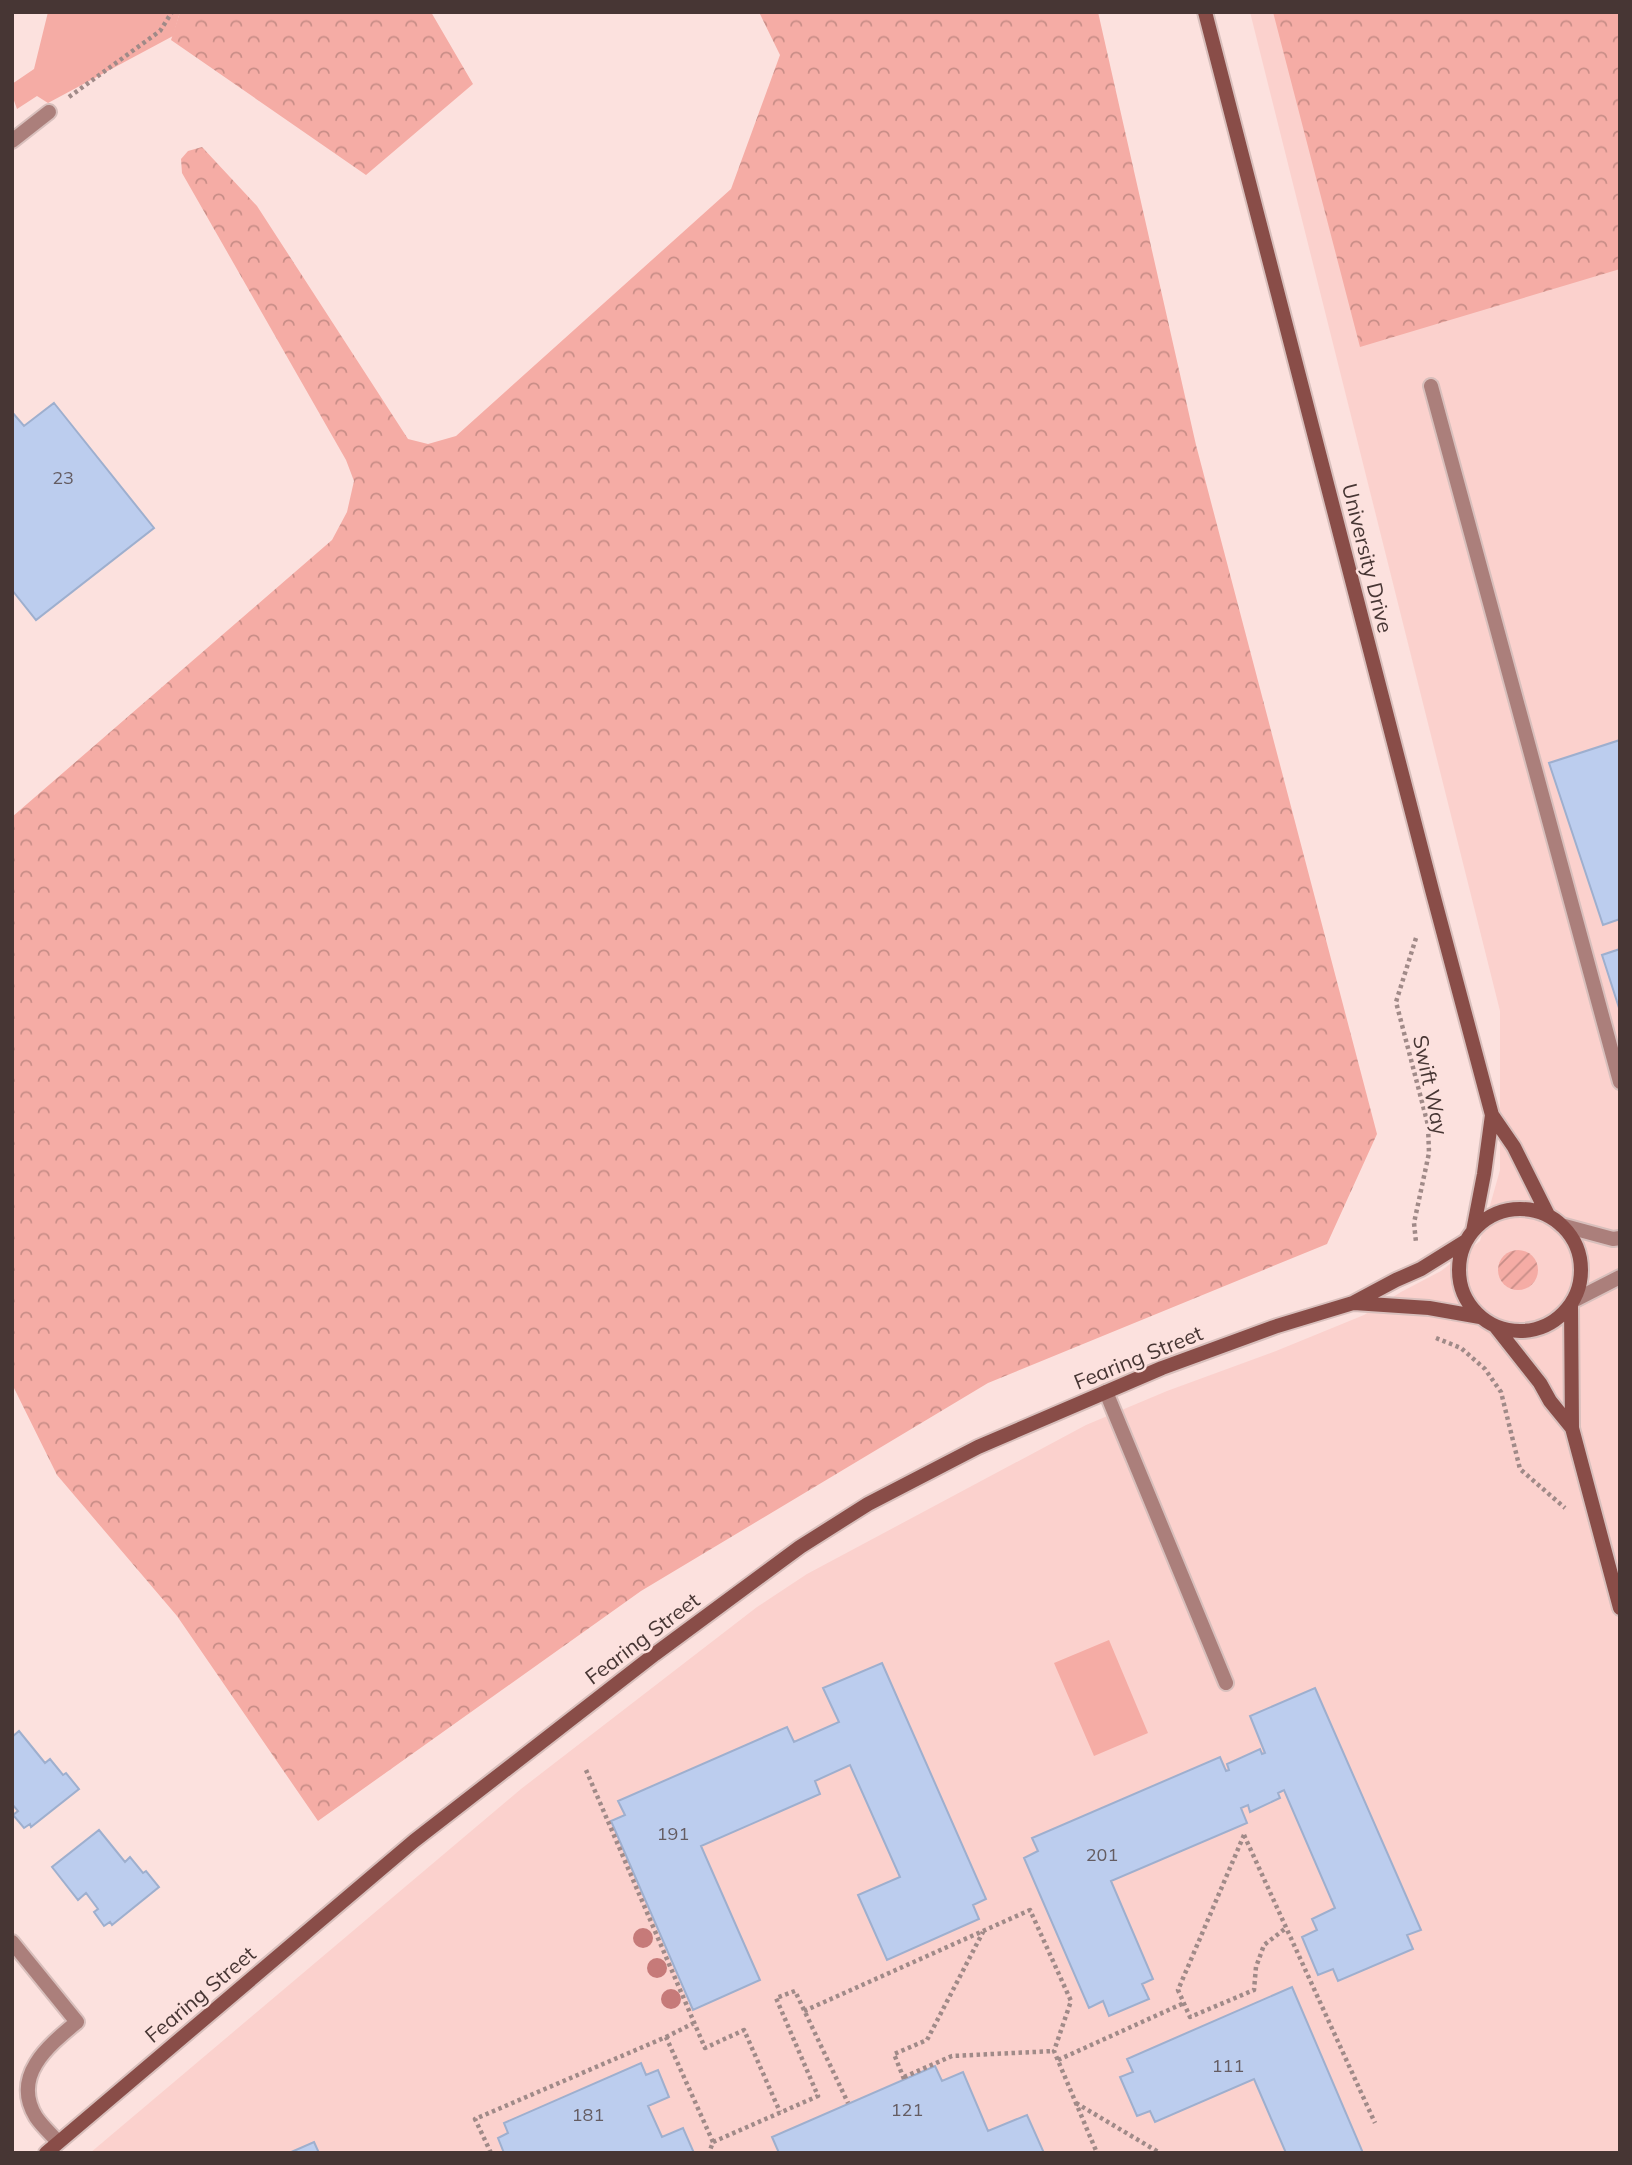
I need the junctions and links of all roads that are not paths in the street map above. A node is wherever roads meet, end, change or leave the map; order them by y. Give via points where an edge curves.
1 (1205, 12) edge
2 (49, 112) road end
3 (12, 141) edge
4 (1431, 386) dead end
5 (1620, 1082) edge
6 (1492, 1115) junction
7 (1548, 1216) junction
8 (1562, 1225) junction
9 (1470, 1236) junction
10 (1620, 1238) edge
11 (1620, 1276) edge
12 (1353, 1303) junction
13 (1572, 1303) junction
14 (1480, 1317) junction
15 (1495, 1326) junction
16 (1107, 1392) junction
17 (1572, 1428) junction
18 (1620, 1608) edge
19 (1226, 1683) dead end
20 (12, 1942) edge
21 (58, 2143) junction
22 (46, 2153) edge

1 - 6 main road, University Drive
2 - 3 street
4 - 5 street
6 - 7 main road, University Drive via 1514,1147
6 - 9 main road, University Drive
7 - 8 main road, University Drive
7 - 9 main road, University Drive via 1532,1210 1500,1213 1485,1220
8 - 10 street
8 - 13 main road, University Drive via 1573,1238 1582,1269
9 - 12 main road, Fearing Street via 1421,1269
9 - 14 main road, University Drive via 1459,1261 1460,1282
11 - 13 street
12 - 14 main road, Fearing Street
12 - 16 main road, Fearing Street via 1207,1351
13 - 15 main road, University Drive via 1556,1320 1536,1329 1516,1332
13 - 17 main road, University Drive
14 - 15 main road, University Drive
15 - 17 main road, University Drive
16 - 19 street
16 - 21 main road, Fearing Street via 922,1475 868,1504 762,1574 414,1841
17 - 18 main road, University Drive
20 - 21 street via 77,2022 40,2057 29,2076 28,2095 36,2116
21 - 22 main road, Fearing Street

